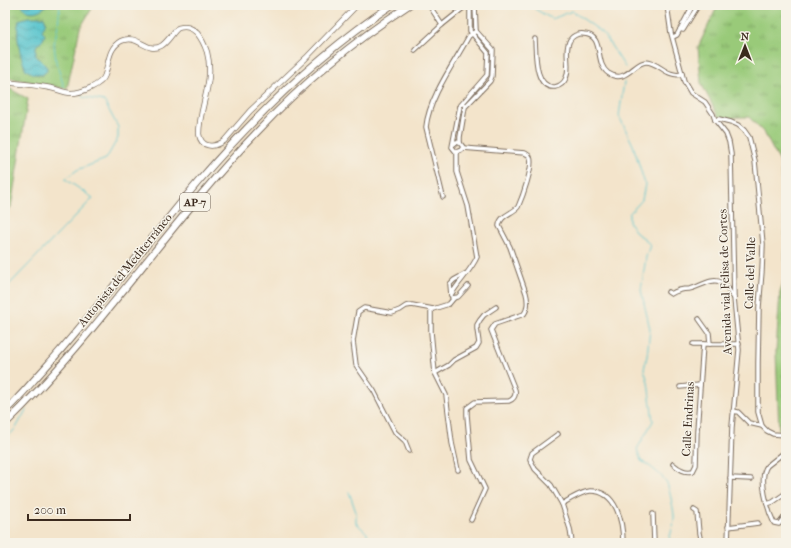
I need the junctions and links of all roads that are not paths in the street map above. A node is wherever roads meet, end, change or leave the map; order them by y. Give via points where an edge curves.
1 (357, 5) edge
2 (392, 5) edge
3 (409, 5) edge
4 (429, 5) edge
5 (467, 5) edge
6 (470, 5) edge
7 (475, 5) edge
8 (667, 5) edge
9 (694, 7) edge
10 (442, 25) junction
11 (476, 31) junction
12 (471, 34) junction
13 (673, 37) junction
14 (535, 39) dead end
15 (415, 50) dead end
16 (682, 74) junction
17 (5, 82) edge
18 (715, 120) junction
19 (460, 143) junction
20 (454, 144) junction
21 (462, 148) junction
22 (457, 152) junction
23 (443, 197) dead end
24 (468, 286) dead end
25 (668, 292) dead end
26 (452, 297) junction
27 (734, 298) junction
28 (496, 307) dead end
29 (431, 309) junction
30 (699, 319) dead end
31 (693, 344) dead end
32 (702, 344) junction
33 (710, 344) junction
34 (739, 344) junction
35 (435, 373) junction
36 (700, 385) junction
37 (680, 387) dead end
38 (5, 411) edge
39 (733, 411) junction
40 (5, 424) edge
41 (762, 426) junction
42 (558, 434) dead end
43 (786, 435) edge
44 (409, 451) dead end
45 (786, 451) edge
46 (673, 464) dead end
47 (458, 470) dead end
48 (730, 478) junction
49 (751, 479) dead end
50 (786, 493) edge
51 (562, 504) junction
52 (767, 504) junction
53 (694, 510) dead end
54 (653, 514) dead end
55 (786, 515) edge
56 (471, 520) dead end
57 (758, 523) dead end
58 (728, 527) junction
59 (572, 543) edge
60 (623, 543) edge
61 (654, 543) edge
62 (701, 543) edge
63 (728, 543) edge

1 - 17 street via 224,141 212,146 201,142 199,134 210,73 209,62 206,49 192,28 178,28 166,43 157,48 132,39 121,41 108,56 103,81 79,91 72,93
2 - 38 highway, Autopista del Mediterráneo / AP-7 via 316,61 246,129 199,182 60,352
3 - 40 highway, Autopista del Mediterráneo / AP-7 via 341,54 258,130 178,221 59,368
4 - 10 street
5 - 10 street
6 - 12 street
7 - 11 street
8 - 13 street, Avenida vial Felisa de Cortes
9 - 13 street
10 - 15 street
11 - 12 street
11 - 19 street via 493,50 492,76 464,107
12 - 20 street via 488,53 487,75 460,106
12 - 23 street via 433,99 426,122
13 - 16 street, Avenida vial Felisa de Cortes
14 - 16 street via 536,62 540,78 546,86 560,85 566,80 569,42 572,37 582,34 596,41 608,73 625,74 644,62 652,63 671,74
16 - 18 street, Avenida vial Felisa de Cortes via 687,87 694,96 705,102
18 - 27 street, Avenida vial Felisa de Cortes via 726,134 731,154
18 - 41 street, Calle del Valle via 731,122 744,130 749,137 755,161 763,244 758,363 758,412
19 - 20 street
19 - 21 street
20 - 22 street via 453,150
21 - 22 street
21 - 56 street via 525,153 531,159 528,178 518,207 502,218 499,226 510,247 526,293 526,311 524,314 497,323 491,330 515,395 508,401 475,402 467,408 471,460 485,489
22 - 26 street via 457,172 468,206 477,252 476,260 455,287
24 - 26 street via 458,297
25 - 27 street via 671,294 716,281 724,284
26 - 29 street via 449,304
27 - 34 street, Avenida vial Felisa de Cortes
28 - 35 street via 484,315 477,325 480,340 476,348
29 - 35 street
29 - 44 street via 412,304 392,313 364,308 358,312 353,341 356,366 374,391 395,432 405,441
30 - 33 street via 709,333
31 - 32 street
32 - 33 street
32 - 36 street, Calle Endrinas
33 - 34 street
34 - 39 street, Avenida vial Felisa de Cortes
35 - 47 street via 446,395
36 - 37 street
36 - 46 street, Calle Endrinas via 696,467 688,472
39 - 41 street via 738,412 749,423
39 - 48 street, Avenida vial Felisa de Cortes
41 - 43 street via 771,433
42 - 51 street via 532,453 530,459 535,469 551,485
45 - 52 street via 765,469
48 - 49 street
48 - 58 street, Avenida vial Felisa de Cortes
50 - 52 street
51 - 59 street
51 - 60 street via 590,491 607,496 618,511
52 - 55 street via 775,524 779,524
53 - 62 street via 698,512
54 - 61 street
57 - 58 street
58 - 63 street, Avenida vial Felisa de Cortes

